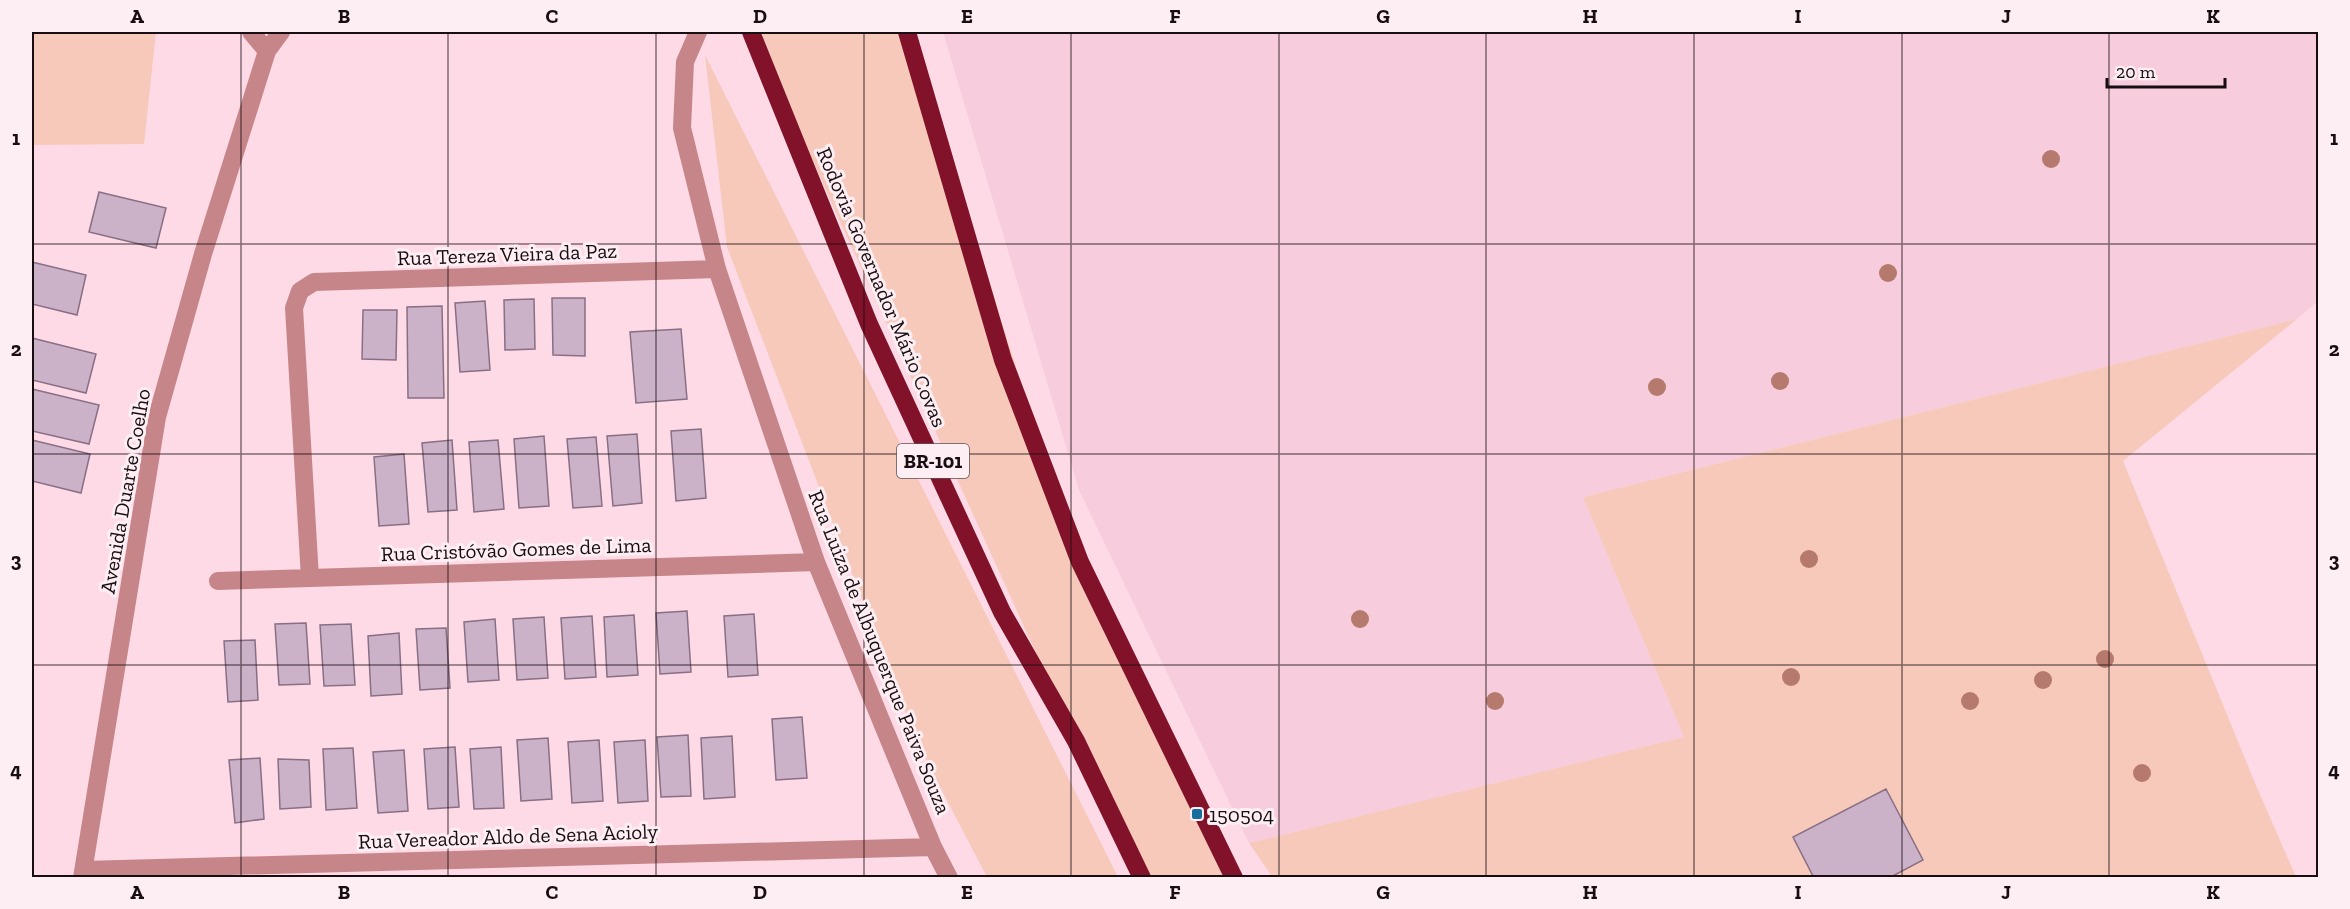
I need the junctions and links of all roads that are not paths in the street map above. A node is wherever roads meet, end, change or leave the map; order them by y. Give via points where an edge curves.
1 (251, 32) edge
2 (281, 32) edge
3 (698, 32) edge
4 (751, 32) edge
5 (907, 32) edge
6 (267, 51) junction
7 (717, 270) junction
8 (816, 562) junction
9 (310, 578) junction
10 (218, 581) dead end
11 (933, 847) junction
12 (83, 874) edge
13 (949, 878) edge
14 (1142, 878) edge
15 (1234, 878) edge

1 - 6 street
2 - 6 street, Avenida Duarte Coelho
3 - 7 street, Rua Luiza de Albuquerque Paiva Souza via 685,62 682,128
4 - 14 highway, Rodovia Governador Mário Covas / BR-101 via 869,324 1002,612 1076,741
5 - 15 highway via 1004,360 1080,561
6 - 12 street, Avenida Duarte Coelho via 157,417
7 - 8 street, Rua Luiza de Albuquerque Paiva Souza
7 - 9 street, Rua Tereza Vieira da Paz via 314,282 300,291 294,308
8 - 9 street, Rua Cristóvão Gomes de Lima
8 - 11 street, Rua Luiza de Albuquerque Paiva Souza
9 - 10 street, Rua Cristóvão Gomes de Lima
11 - 12 street, Rua Vereador Aldo de Sena Acioly
11 - 13 street, Rua Luiza de Albuquerque Paiva Souza

